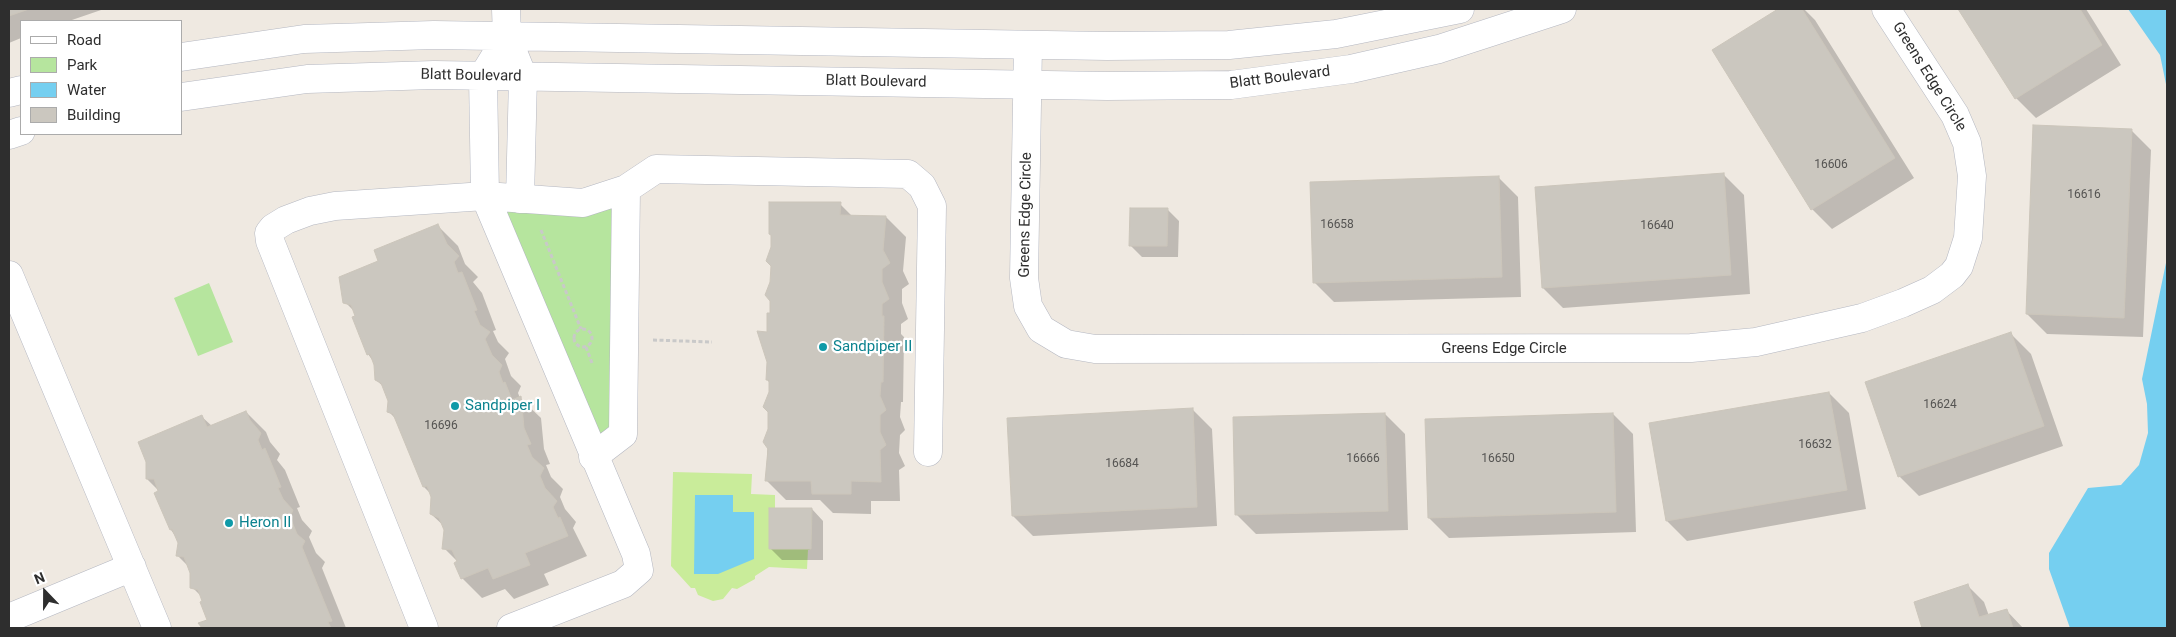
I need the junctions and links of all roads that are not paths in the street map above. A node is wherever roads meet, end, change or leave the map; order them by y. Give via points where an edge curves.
1 (506, 9) edge
2 (1460, 9) edge
3 (1562, 9) edge
4 (1886, 9) edge
5 (507, 37) junction
6 (1028, 45) junction
7 (182, 57) edge
8 (483, 76) junction
9 (523, 77) junction
10 (1028, 84) junction
11 (182, 97) edge
12 (626, 189) junction
13 (485, 196) junction
14 (524, 200) junction
15 (9, 275) edge
16 (928, 452) dead end
17 (593, 457) junction
18 (132, 568) junction
19 (9, 618) edge
20 (157, 628) edge
21 (424, 628) edge
22 (511, 628) edge

1 - 5 street
2 - 6 street via 1336,34 1229,45
3 - 10 street, Blatt Boulevard via 1439,49 1351,69 1231,85
4 - 10 street, Greens Edge Circle via 1956,115 1968,143 1972,176 1969,229 1959,266 1932,290 1862,318 1724,347 1095,350 1066,344 1041,329 1028,306 1024,278
5 - 6 street
5 - 7 street via 434,35 304,39
5 - 8 street
5 - 9 street
6 - 10 street, Greens Edge Circle
8 - 9 street, Blatt Boulevard
8 - 11 street, Blatt Boulevard via 307,79
8 - 13 street
9 - 10 street, Blatt Boulevard
9 - 14 street
12 - 14 street via 583,203
12 - 16 street via 656,169 908,174 922,186 932,206
12 - 17 street via 623,434
13 - 14 street
13 - 17 street
13 - 21 street via 335,206 286,220 269,233
15 - 18 street
17 - 22 street via 636,554 639,570 623,584
18 - 19 street
18 - 20 street

